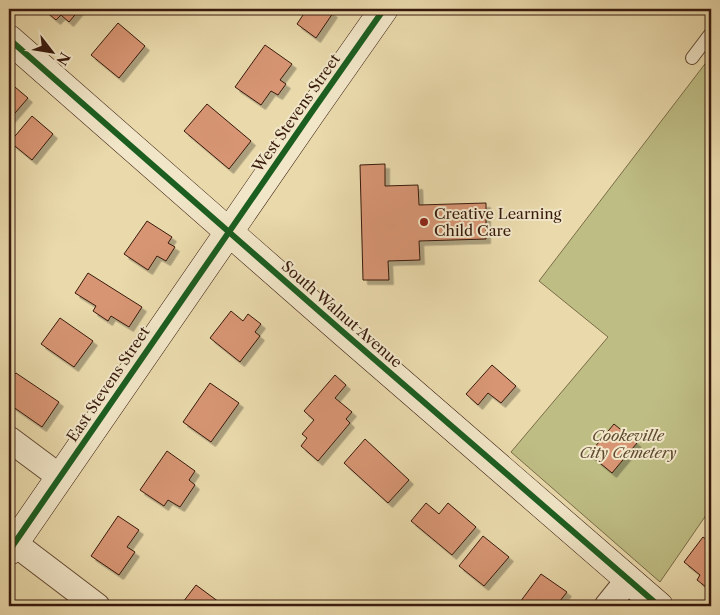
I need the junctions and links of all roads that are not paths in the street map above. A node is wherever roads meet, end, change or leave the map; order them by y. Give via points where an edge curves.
1 (384, 9) edge
2 (711, 33) edge
3 (9, 40) edge
4 (692, 58) dead end
5 (229, 232) junction
6 (9, 440) edge
7 (60, 477) junction
8 (12, 547) edge
9 (628, 580) junction
10 (97, 606) edge
11 (607, 606) edge
12 (659, 606) edge

1 - 5 street, West Stevens Street
2 - 4 lane
3 - 5 street, South Walnut Avenue
5 - 7 street, East Stevens Street
5 - 9 street, South Walnut Avenue
6 - 7 street
7 - 8 street, East Stevens Street
8 - 10 street
9 - 11 street
9 - 12 street, South Walnut Avenue

